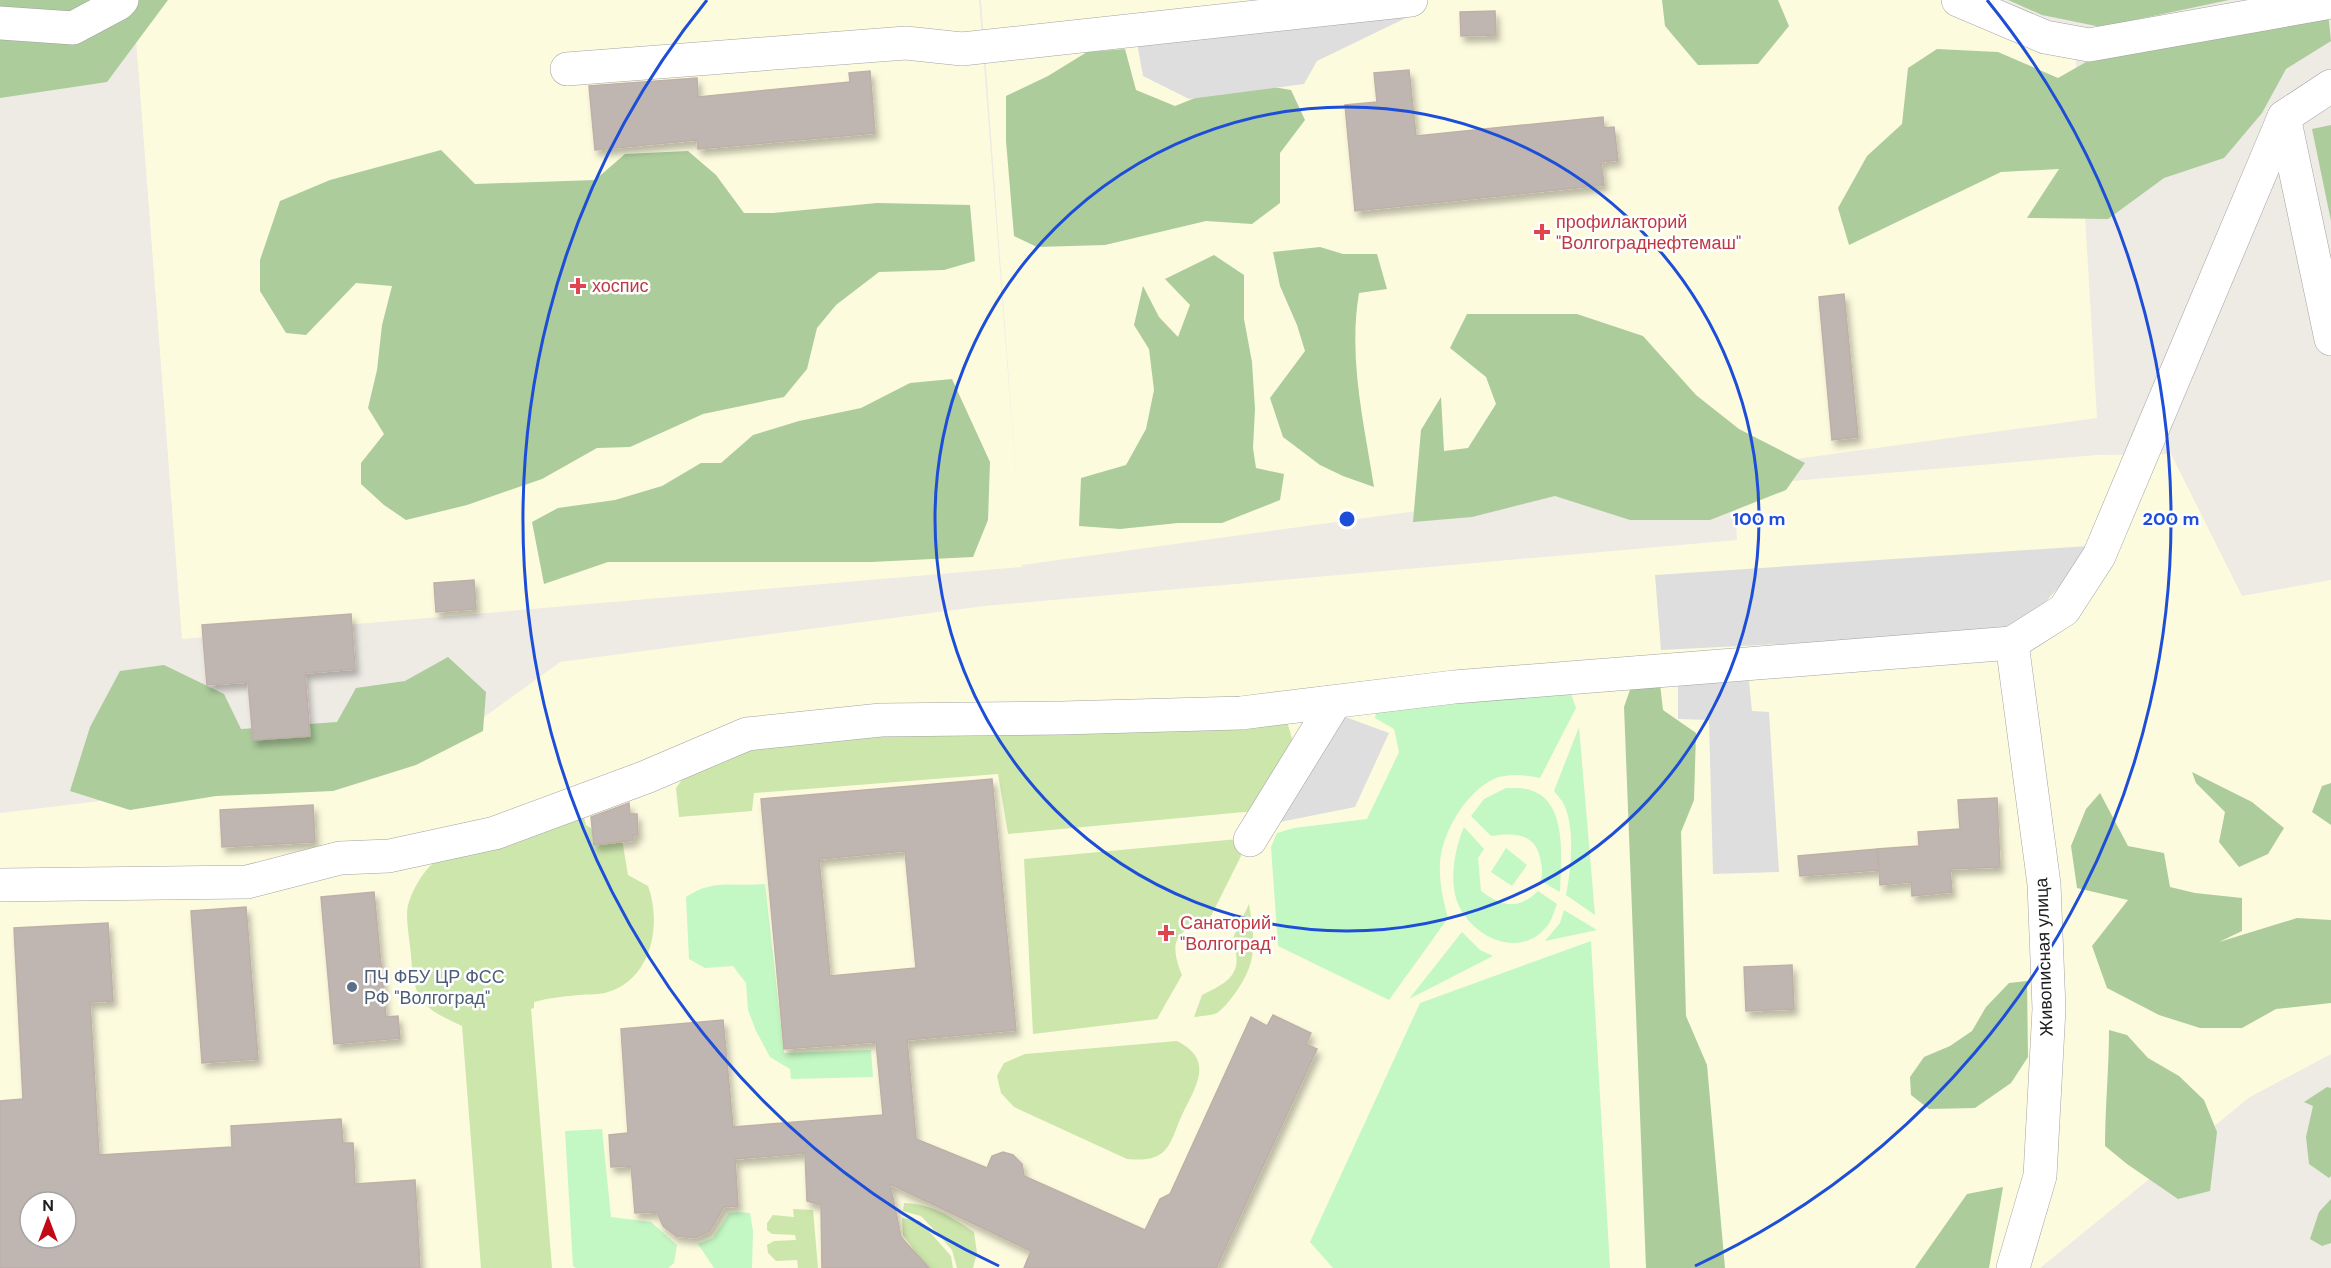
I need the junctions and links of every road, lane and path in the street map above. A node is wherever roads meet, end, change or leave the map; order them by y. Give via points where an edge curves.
1 (122, 0) edge
2 (1411, 0) edge
3 (1958, 0) edge
4 (2331, 2) edge
5 (0, 22) edge
6 (567, 69) dead end
7 (2331, 86) edge
8 (2284, 117) junction
9 (2331, 339) edge
10 (2012, 643) junction
11 (1335, 702) junction
12 (1250, 840) dead end
13 (0, 885) edge
14 (2013, 1268) edge

1 - 5 street via 73,28
2 - 6 street via 962,48 906,43
3 - 4 street via 2045,37 2089,45
7 - 8 street
8 - 9 street
8 - 10 street via 2099,556 2064,610
10 - 11 street via 1454,687
10 - 14 street, Живописная улица via 2044,884 2049,1009 2040,1176
11 - 12 street
11 - 13 street via 1241,713 881,720 747,734 646,777 495,833 389,856 340,858 247,882

